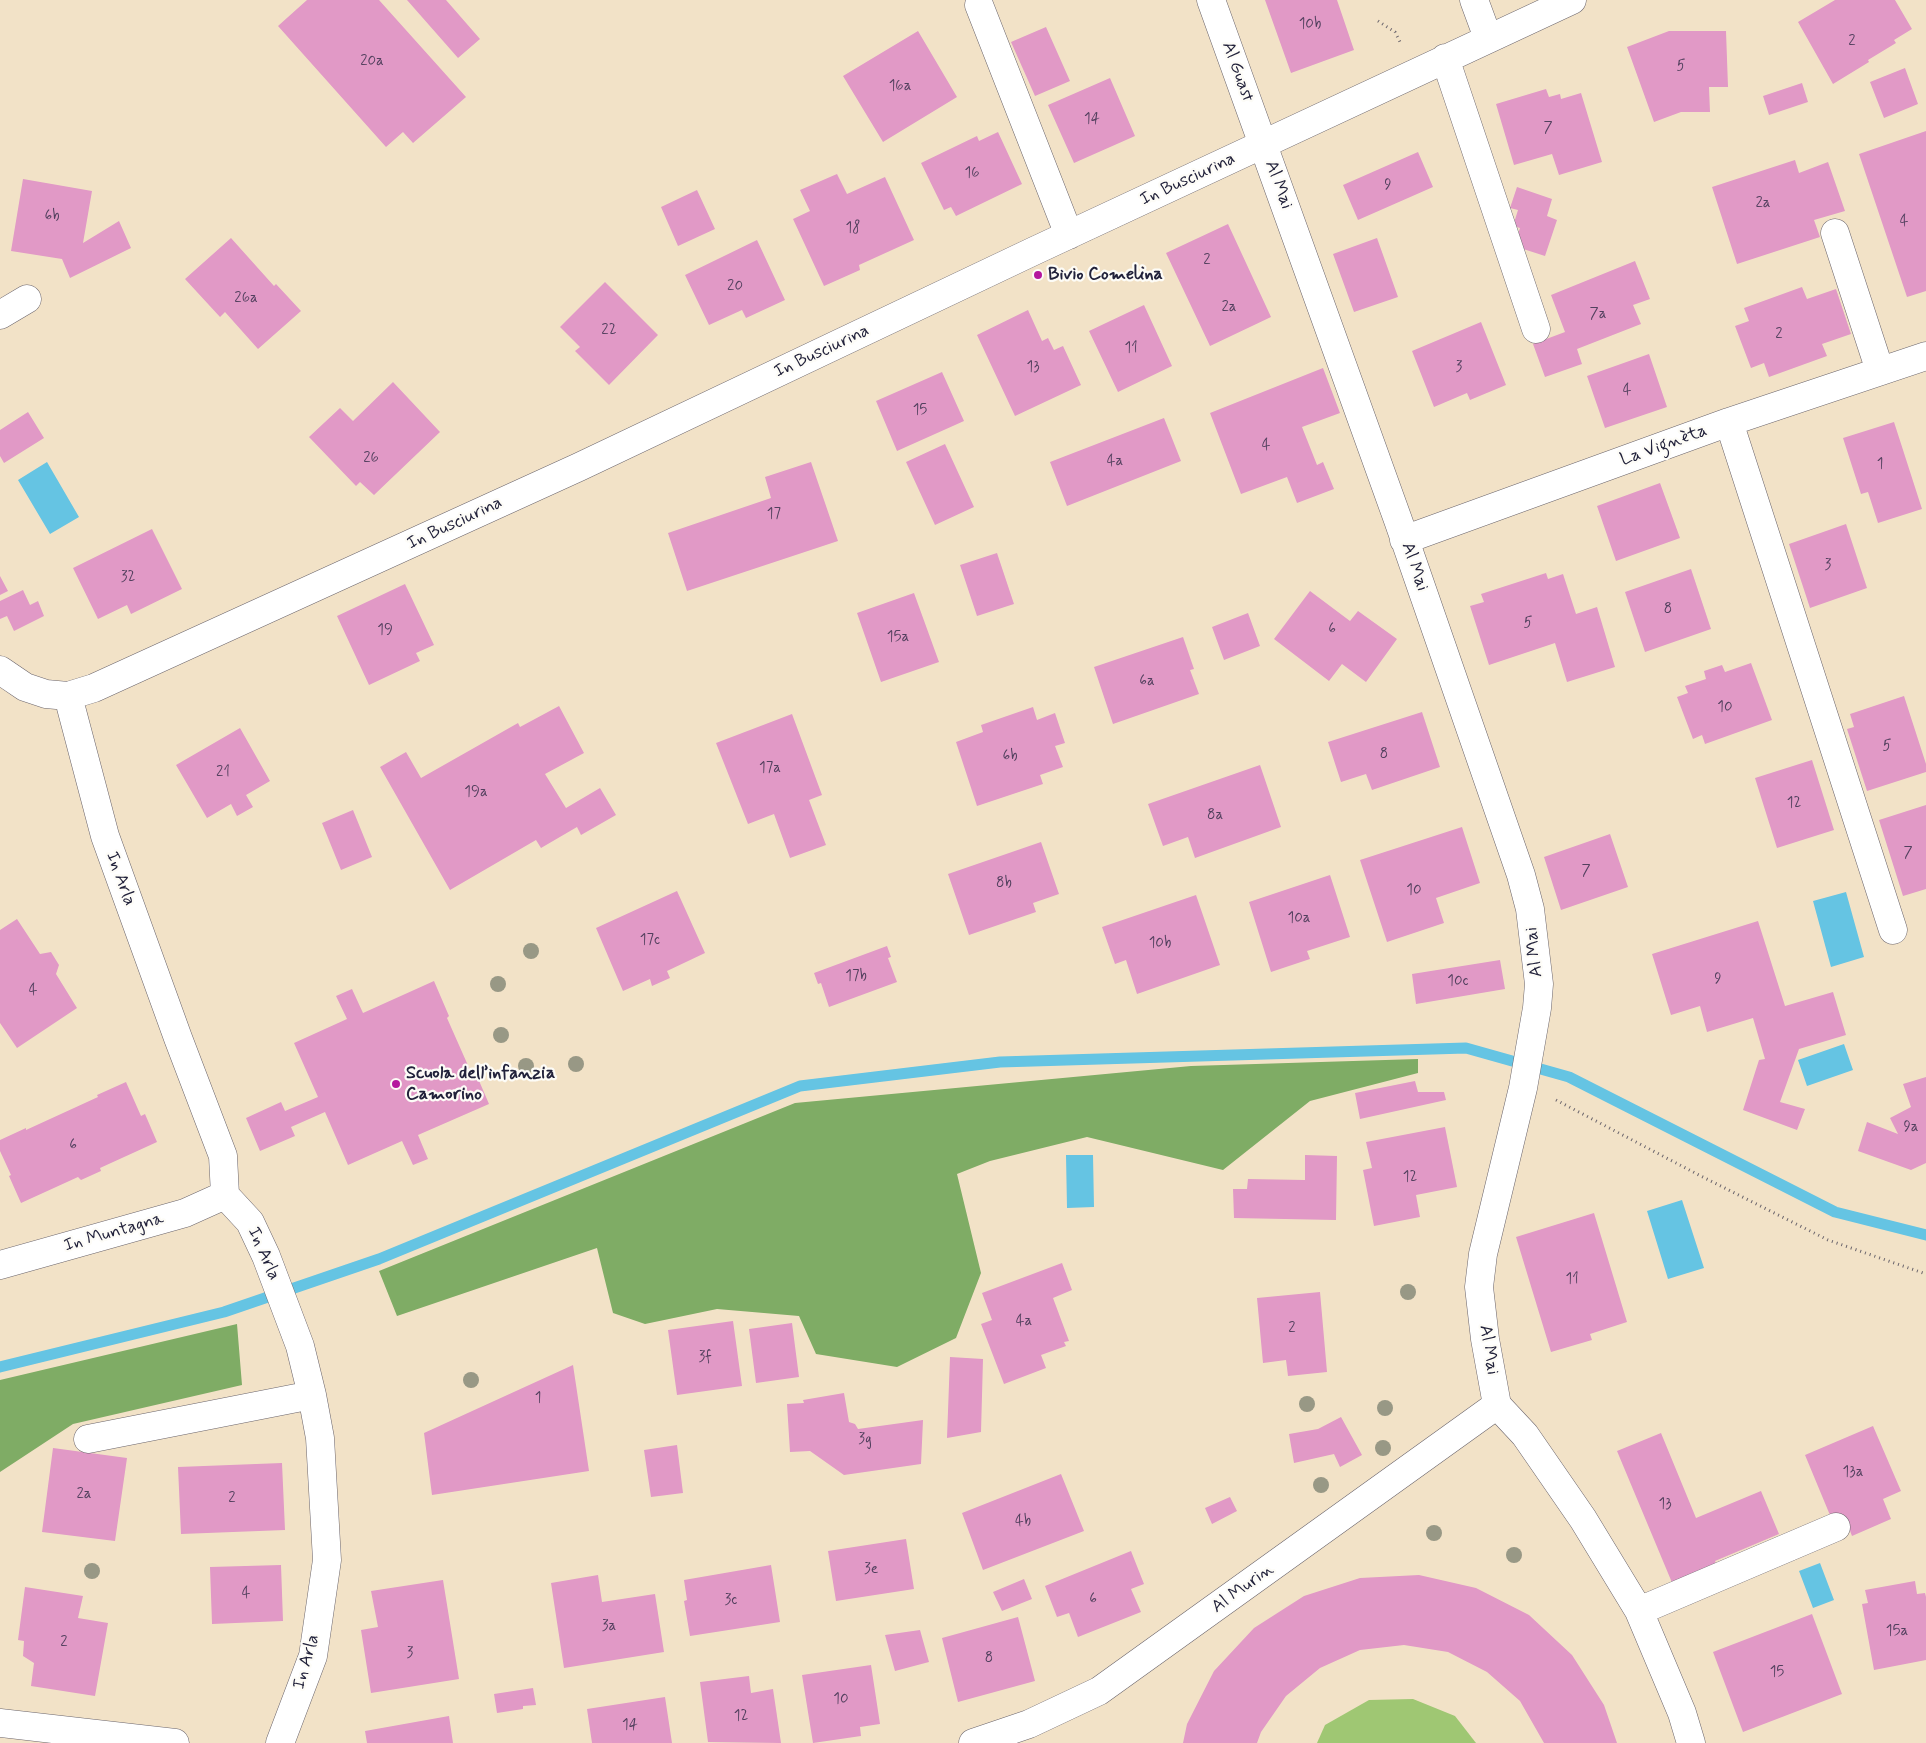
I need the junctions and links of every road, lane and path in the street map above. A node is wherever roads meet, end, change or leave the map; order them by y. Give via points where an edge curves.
1 (1211, 0) edge
2 (1474, 0) edge
3 (1572, 0) edge
4 (979, 5) dead end
5 (1488, 38) junction
6 (1445, 58) junction
7 (1263, 144) junction
8 (1835, 232) dead end
9 (1069, 235) junction
10 (27, 299) dead end
11 (0, 315) edge
12 (1536, 329) dead end
13 (1926, 356) edge
14 (1880, 371) junction
15 (1728, 422) junction
16 (1404, 540) junction
17 (0, 670) edge
18 (68, 696) junction
19 (1892, 930) dead end
20 (1564, 1105) dead end
21 (225, 1195) junction
22 (0, 1265) edge
23 (1926, 1274) edge
24 (312, 1394) junction
25 (1497, 1405) junction
26 (88, 1440) dead end
27 (1836, 1527) dead end
28 (1639, 1611) junction
29 (0, 1723) edge
30 (175, 1743) edge
31 (280, 1743) edge
32 (973, 1743) edge
33 (1691, 1743) edge

1 - 7 street, Al Guast
2 - 5 street
3 - 5 street, In Busciurina
4 - 9 street
5 - 6 street, In Busciurina
6 - 7 street, In Busciurina
6 - 12 street
7 - 9 street, In Busciurina
7 - 16 street, Al Mai
8 - 14 street
9 - 18 street, In Busciurina via 561,476 139,669
10 - 11 street
13 - 14 street, La Vignèta
14 - 15 street, La Vignèta
15 - 16 street, La Vignèta
15 - 19 street
16 - 25 street, Al Mai via 1521,876 1536,944 1539,984 1533,1036 1483,1254 1479,1287
17 - 18 street via 25,687 46,694
18 - 21 street, In Arla via 105,836 223,1156
20 - 23 path via 1828,1240
21 - 22 street, In Muntagna via 185,1213
21 - 24 street, In Arla via 250,1222 266,1256 300,1346
24 - 26 street
24 - 31 street, In Arla via 320,1438 327,1560 313,1656
25 - 28 street via 1526,1435 1583,1519
25 - 32 street, Al Murin via 1099,1691 1029,1724
27 - 28 street
28 - 33 street via 1682,1712
29 - 30 street

